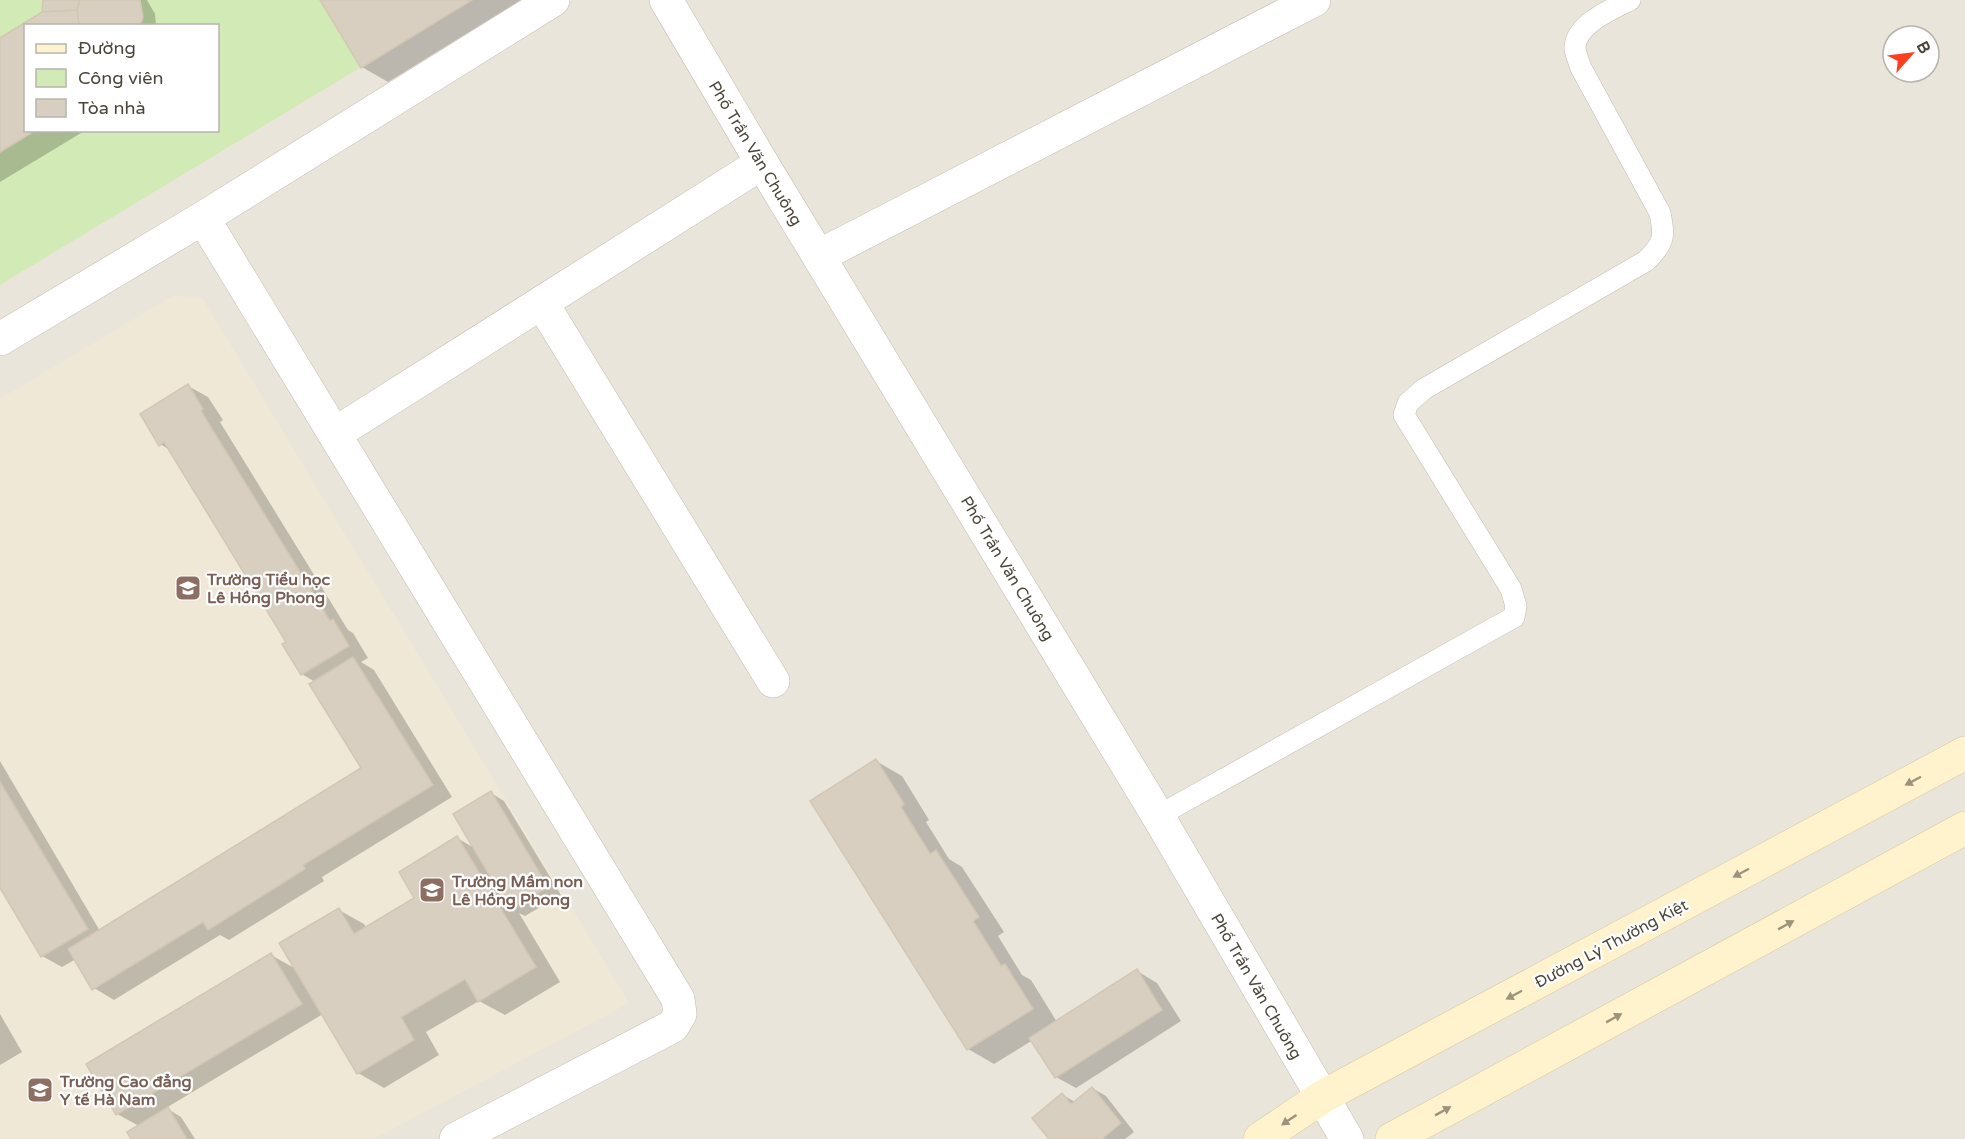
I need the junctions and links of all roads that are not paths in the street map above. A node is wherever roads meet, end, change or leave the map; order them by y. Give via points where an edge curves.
1 (553, 0) edge
2 (666, 0) edge
3 (1314, 0) edge
4 (1630, 0) edge
5 (762, 163) junction
6 (204, 218) junction
7 (819, 256) junction
8 (542, 303) junction
9 (0, 339) edge
10 (336, 433) junction
11 (773, 681) dead end
12 (1965, 753) edge
13 (1158, 816) junction
14 (1965, 828) edge
15 (1322, 1097) junction
16 (456, 1139) edge
17 (1260, 1139) edge
18 (1347, 1139) edge
19 (1392, 1139) edge

1 - 6 street
2 - 5 street, Phố Trần Văn Chuông
3 - 7 street
4 - 13 lane via 1580,33 1575,49 1581,68 1660,213 1664,234 1656,251 1646,261 1424,389 1408,402 1404,415 1511,589 1516,606 1514,616
5 - 7 street, Phố Trần Văn Chuông
5 - 8 street
6 - 9 street
6 - 10 street
7 - 13 street, Phố Trần Văn Chuông
8 - 10 street
8 - 11 street
10 - 16 street via 678,999 680,1014 673,1026
12 -> 15 main road, Đường Lý Thường Kiệt
13 - 15 street, Phố Trần Văn Chuông
19 -> 14 main road
15 -> 17 main road, Đường Lý Thường Kiệt
15 - 18 street, Phố Trần Văn Chuông

